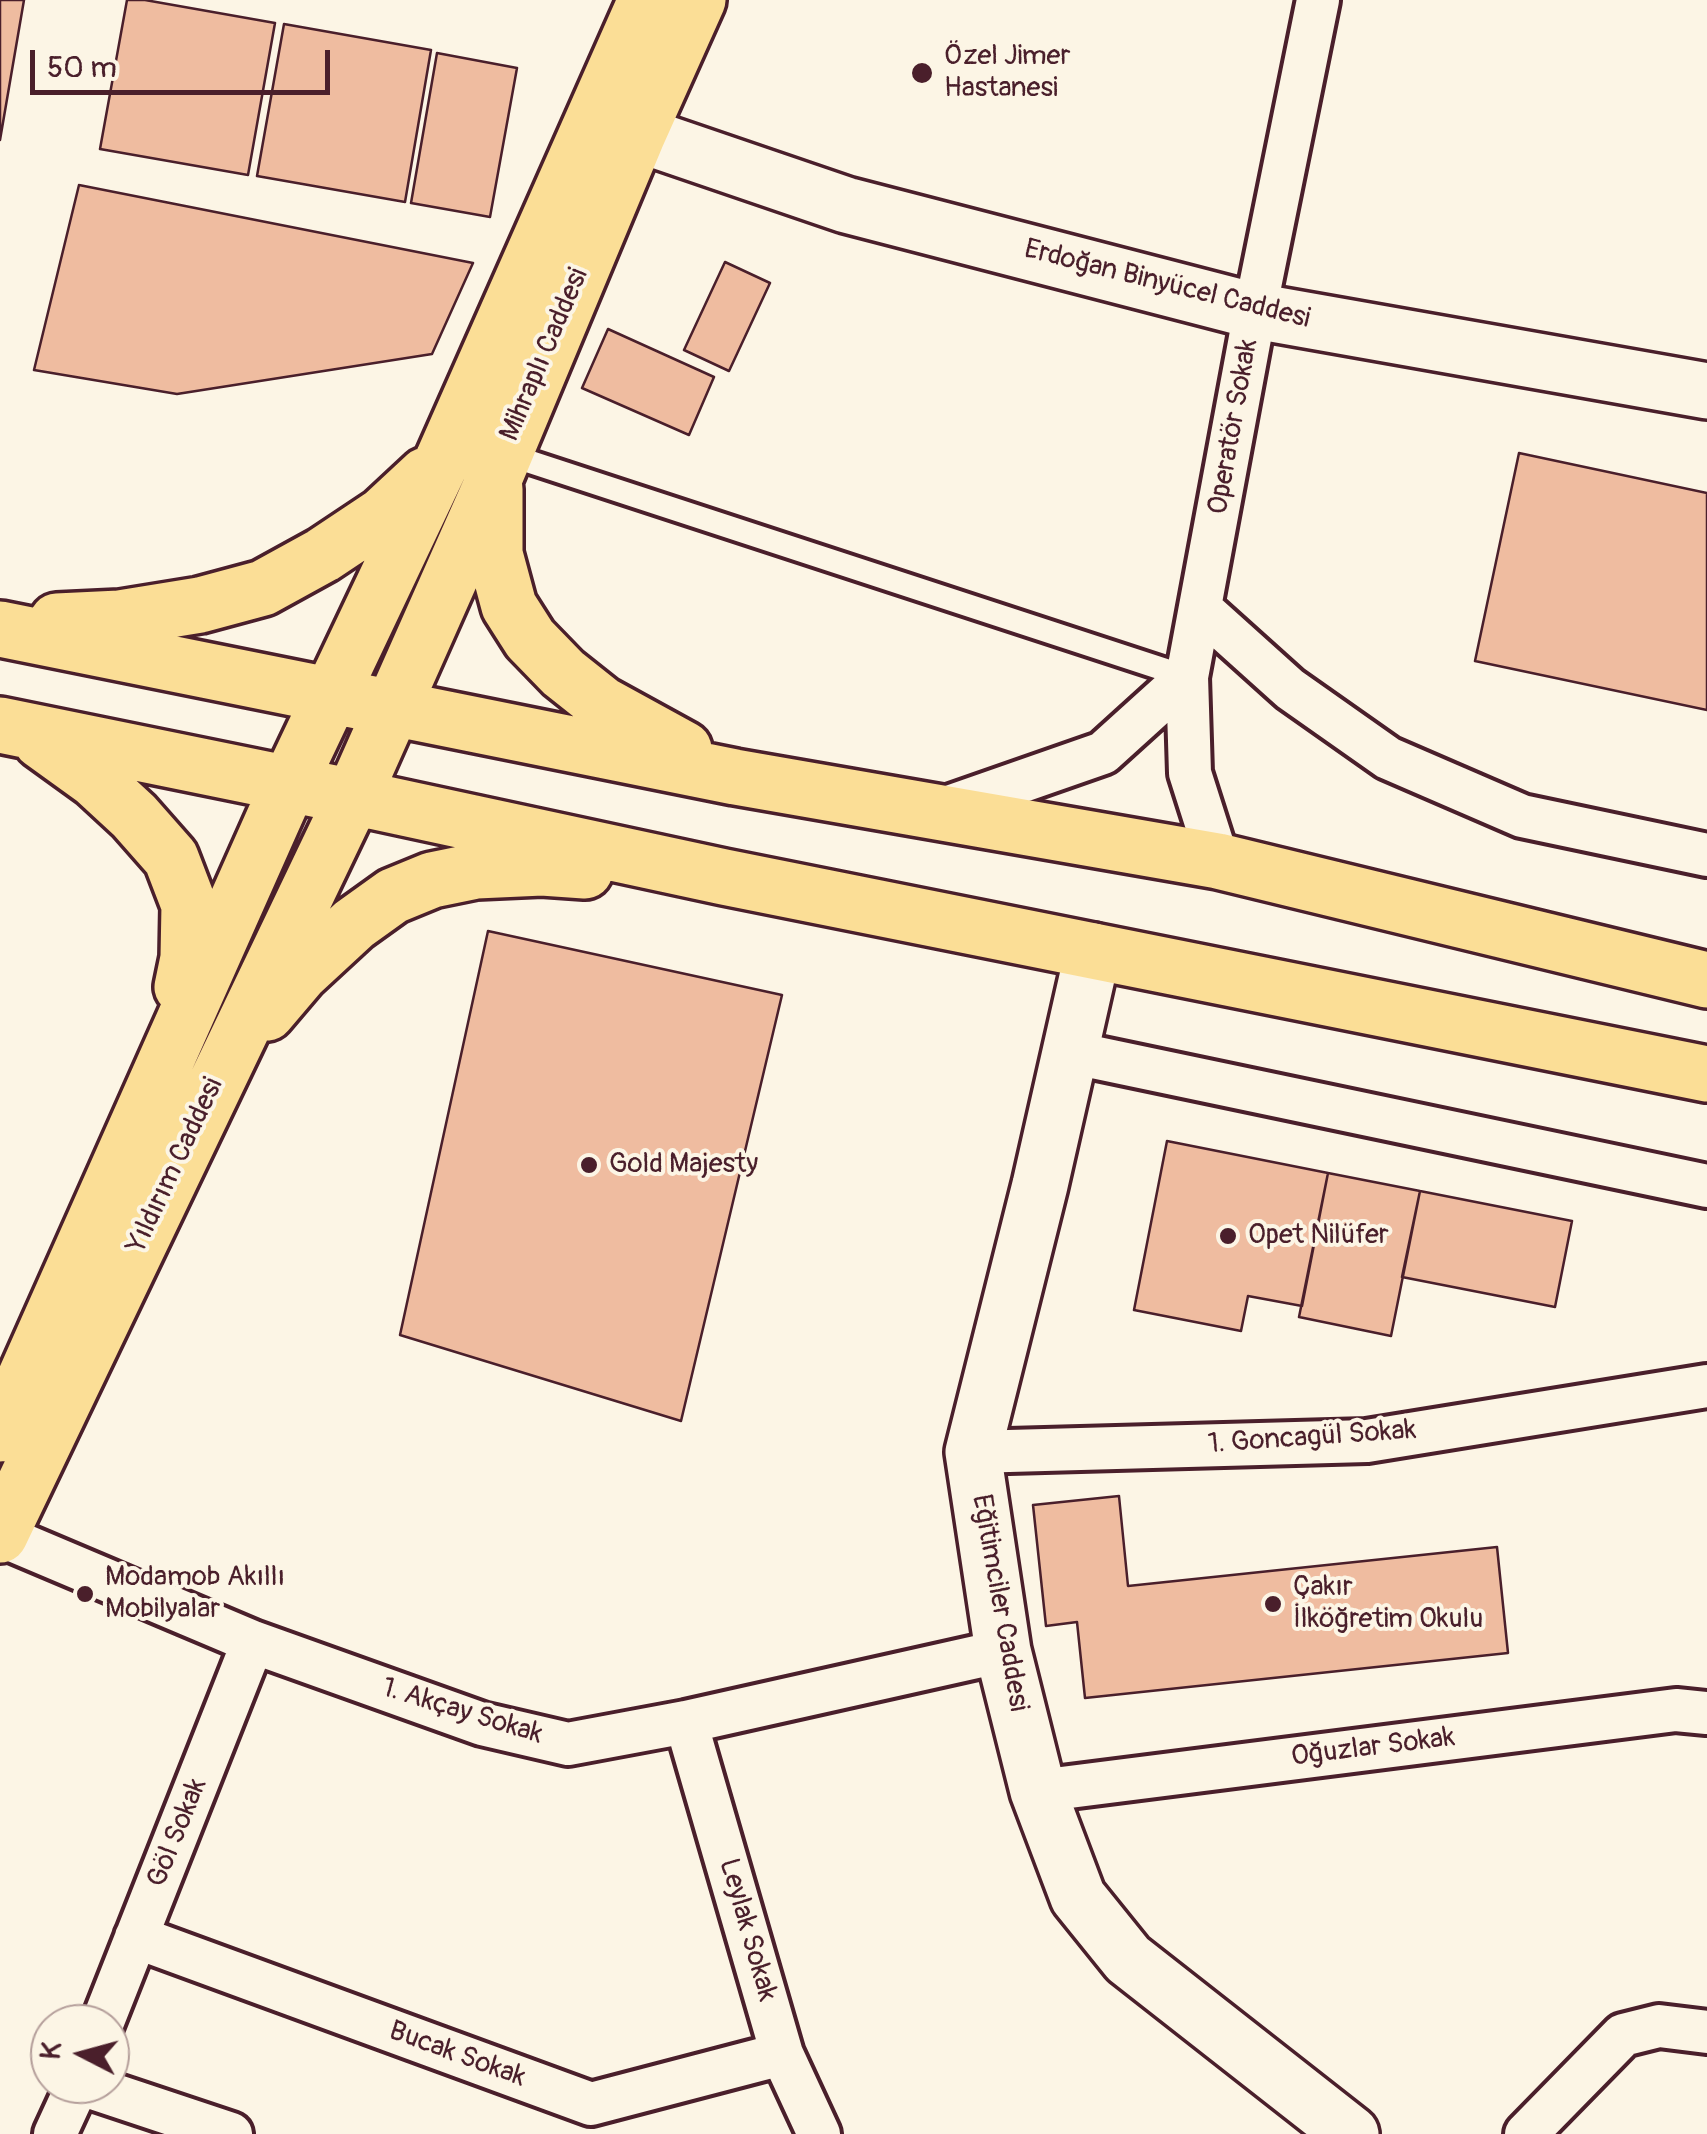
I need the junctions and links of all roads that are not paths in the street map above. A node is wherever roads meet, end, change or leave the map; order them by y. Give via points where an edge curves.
1 (646, 0) edge
2 (698, 0) edge
3 (1318, 0) edge
4 (638, 134) junction
5 (1256, 311) junction
6 (1707, 391) edge
7 (443, 460) junction
8 (499, 465) junction
9 (1200, 610) junction
10 (0, 626) edge
11 (1187, 677) junction
12 (331, 694) junction
13 (390, 708) junction
14 (13, 728) edge
15 (735, 777) junction
16 (289, 784) junction
17 (353, 797) junction
18 (936, 812) junction
19 (1707, 855) edge
20 (1218, 861) junction
21 (724, 877) junction
22 (1093, 950) junction
23 (1707, 979) edge
24 (1069, 1052) junction
25 (226, 1061) junction
26 (164, 1066) junction
27 (1707, 1074) edge
28 (1707, 1186) edge
29 (16, 1363) edge
30 (1707, 1386) edge
31 (0, 1434) edge
32 (973, 1452) junction
33 (0, 1535) edge
34 (253, 1642) junction
35 (1003, 1652) junction
36 (1707, 1713) edge
37 (686, 1722) junction
38 (1038, 1791) junction
39 (136, 1937) junction
40 (110, 2004) edge
41 (1707, 2032) edge
42 (782, 2054) junction
43 (130, 2101) edge
44 (70, 2104) edge
45 (56, 2134) edge
46 (231, 2134) edge
47 (819, 2134) edge
48 (1351, 2134) edge
49 (1526, 2134) edge

1 - 7 main road, Mihraplı Caddesi
2 - 4 main road, Mihraplı Caddesi
3 - 5 street, Operatör Sokak
4 - 5 street, Erdoğan Binyücel Caddesi via 846,205
4 - 8 main road, Mihraplı Caddesi
5 - 6 street, Erdoğan Binyücel Caddesi
5 - 9 street, Operatör Sokak
7 - 10 main road via 383,515 264,588 120,618
7 - 12 main road, Mihraplı Caddesi
8 - 11 lane
8 - 13 main road, Mihraplı Caddesi
8 - 15 main road via 495,554 509,606 530,638 602,704
9 - 11 street, Operatör Sokak
9 - 19 street via 1290,689 1388,758 1522,816
10 - 12 main road
11 - 18 street via 1103,753
11 - 20 street, Operatör Sokak via 1190,773
12 - 13 main road
12 - 16 main road, Yıldırım Caddesi
13 - 15 main road
13 - 17 main road, Mihraplı Caddesi
14 - 16 main road
14 - 26 main road via 94,780 172,858 189,905 188,958
15 - 18 main road
16 - 17 main road
16 - 26 main road, Yıldırım Caddesi
17 - 21 main road
17 - 25 main road, Yıldırım Caddesi
18 - 20 main road
20 - 23 main road
21 - 22 main road
21 - 25 main road via 542,868 432,880 392,896 354,924
22 - 24 street, Eğitimciler Caddesi
22 - 27 main road
24 - 28 street
24 - 32 street, Eğitimciler Caddesi
25 - 33 main road, Yıldırım Caddesi
26 - 29 main road, Yıldırım Caddesi
29 - 31 main road, Yıldırım Caddesi
30 - 32 street, 1. Goncagül Sokak via 1366,1440
32 - 35 street, Eğitimciler Caddesi
33 - 34 street, 1. Akçay Sokak
34 - 37 street, 1. Akçay Sokak via 482,1724 568,1744
34 - 39 street, Göl Sokak
35 - 37 street, 1. Akçay Sokak
35 - 38 street, Eğitimciler Caddesi
36 - 38 street, Oğuzlar Sokak via 1676,1710
37 - 42 street, Leylak Sokak
38 - 48 street, Eğitimciler Caddesi via 1078,1897 1128,1959
39 - 40 street, Göl Sokak
39 - 42 street, Bucak Sokak via 591,2104
41 - 49 street via 1660,2026 1623,2035
42 - 47 street, Leylak Sokak
43 - 46 street
44 - 45 street

